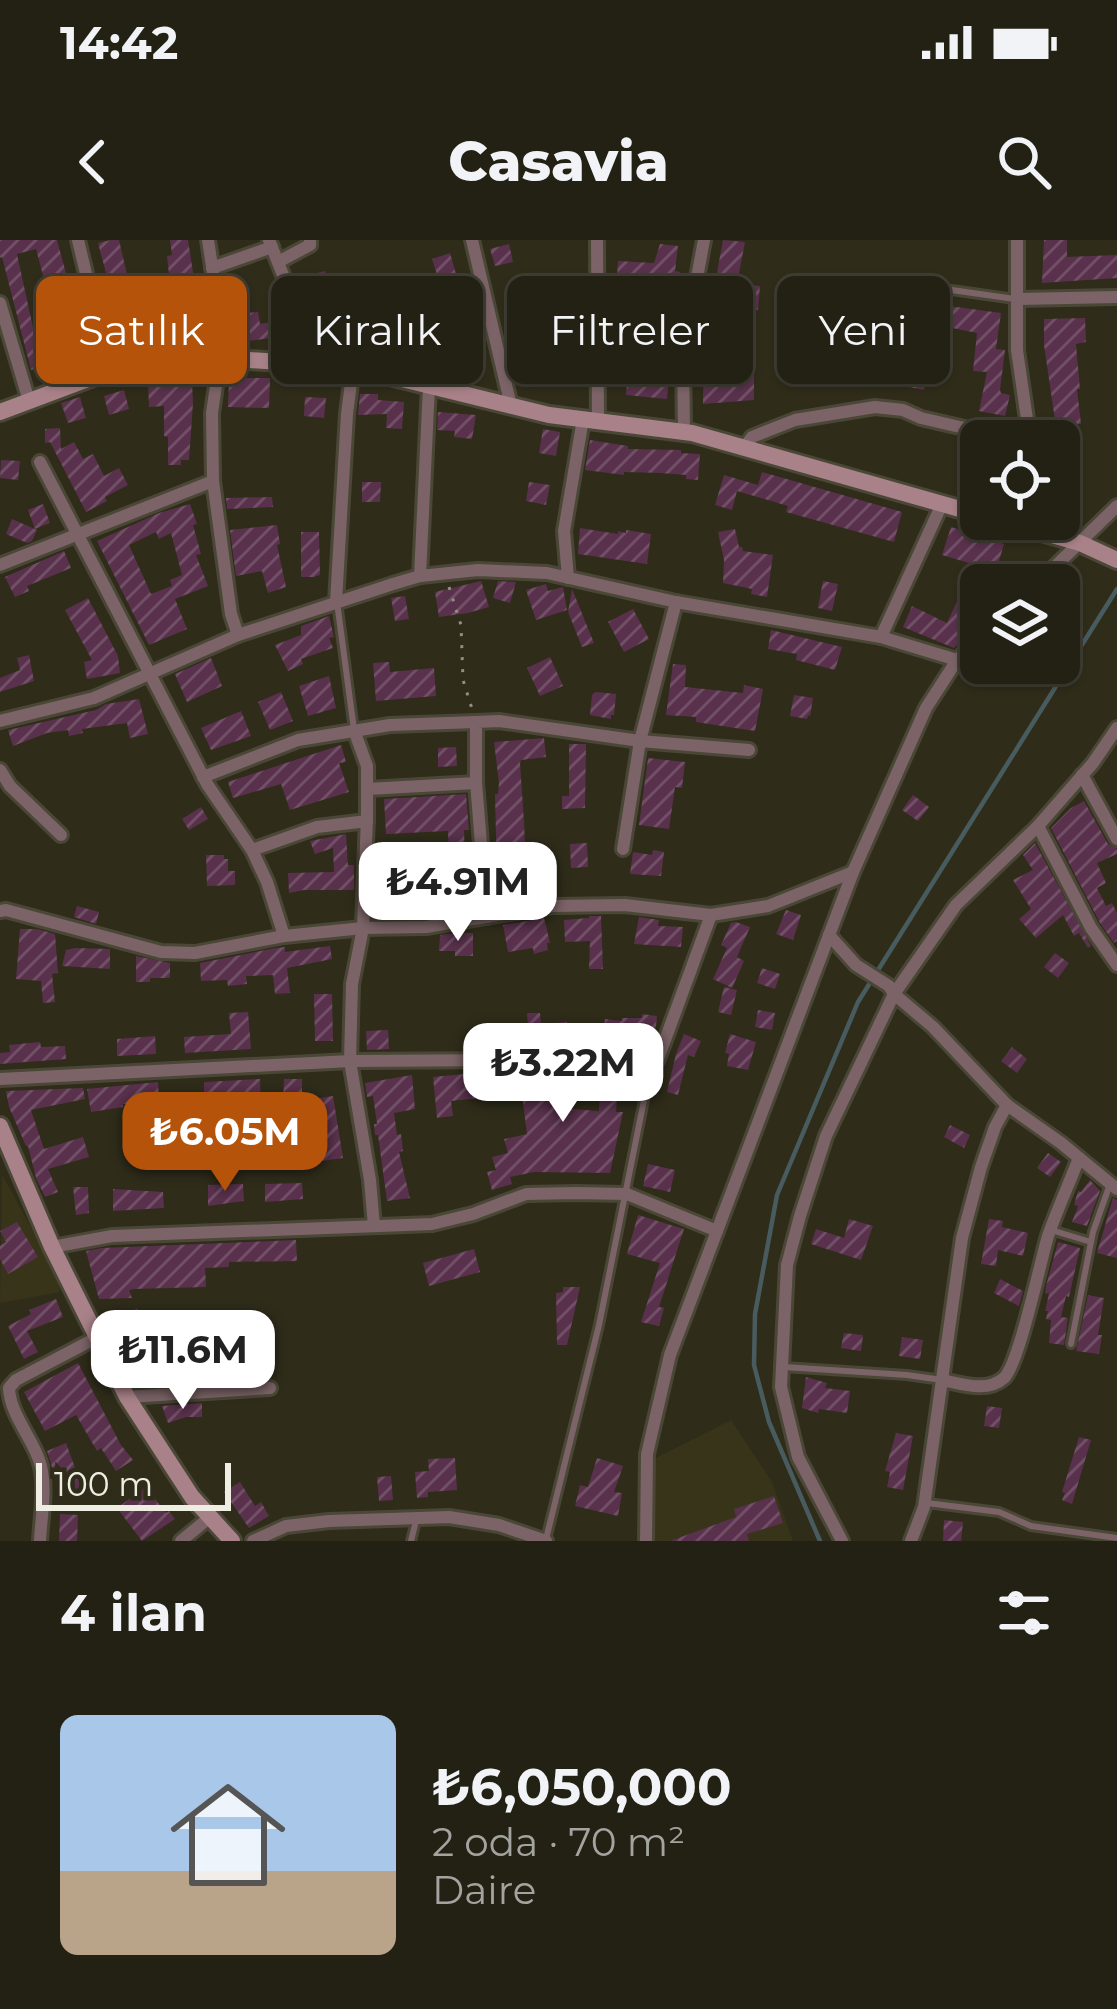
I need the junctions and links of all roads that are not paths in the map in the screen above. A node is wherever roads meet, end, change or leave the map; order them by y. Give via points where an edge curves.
1 (78, 240) edge
2 (208, 240) edge
3 (310, 240) edge
4 (472, 240) edge
5 (597, 240) edge
6 (704, 240) edge
7 (1017, 240) edge
8 (270, 243) edge
9 (278, 262) junction
10 (212, 268) junction
11 (87, 276) edge
12 (213, 276) edge
13 (284, 276) edge
14 (950, 290) edge
15 (1117, 297) edge
16 (1018, 299) junction
17 (0, 303) edge
18 (75, 384) edge
19 (216, 384) edge
20 (351, 384) edge
21 (421, 384) edge
22 (429, 386) junction
23 (29, 401) junction
24 (511, 406) junction
25 (0, 412) edge
26 (591, 420) junction
27 (1027, 420) edge
28 (960, 427) edge
29 (684, 432) junction
30 (744, 448) junction
31 (40, 462) dead end
32 (213, 481) junction
33 (942, 504) junction
34 (1117, 506) edge
35 (960, 509) edge
36 (76, 536) junction
37 (1073, 540) edge
38 (1080, 543) junction
39 (1117, 560) edge
40 (1058, 564) edge
41 (0, 566) edge
42 (420, 576) junction
43 (568, 578) junction
44 (337, 602) junction
45 (676, 602) junction
46 (238, 634) junction
47 (881, 638) junction
48 (960, 657) edge
49 (957, 660) junction
50 (148, 673) junction
51 (0, 721) edge
52 (476, 722) junction
53 (1117, 728) edge
54 (354, 730) junction
55 (640, 741) junction
56 (749, 750) dead end
57 (0, 770) edge
58 (1082, 775) junction
59 (203, 777) junction
60 (476, 782) junction
61 (367, 789) junction
62 (367, 820) junction
63 (1038, 826) junction
64 (61, 835) dead end
65 (1117, 839) edge
66 (623, 849) dead end
67 (252, 850) junction
68 (853, 872) junction
69 (0, 911) edge
70 (711, 915) junction
71 (487, 917) junction
72 (363, 928) junction
73 (829, 935) junction
74 (284, 936) junction
75 (1117, 965) edge
76 (891, 990) junction
77 (658, 1059) junction
78 (350, 1061) junction
79 (0, 1079) edge
80 (1007, 1105) junction
81 (0, 1126) edge
82 (1079, 1158) junction
83 (6, 1161) edge
84 (1113, 1186) edge
85 (627, 1194) junction
86 (374, 1226) junction
87 (1051, 1230) junction
88 (717, 1231) junction
89 (1091, 1242) junction
90 (52, 1246) junction
91 (98, 1337) junction
92 (1071, 1344) dead end
93 (782, 1367) junction
94 (942, 1380) junction
95 (270, 1388) dead end
96 (128, 1397) junction
97 (924, 1502) junction
98 (210, 1517) junction
99 (417, 1517) junction
100 (1117, 1538) edge
101 (40, 1541) edge
102 (182, 1541) edge
103 (232, 1541) edge
104 (253, 1541) edge
105 (411, 1541) edge
106 (546, 1541) edge
107 (646, 1541) edge
108 (842, 1541) edge
109 (911, 1541) edge

1 - 11 street
2 - 10 street
3 - 9 street
4 - 24 street
5 - 26 street
6 - 29 street via 683,353
7 - 16 street
8 - 9 street
8 - 10 street
9 - 13 street
10 - 12 street
14 - 16 lane
15 - 16 street
16 - 27 street
17 - 23 street
18 - 23 street
19 - 32 street
20 - 44 street
21 - 22 street
22 - 24 street
22 - 42 street
23 - 25 street
24 - 26 street
26 - 29 street
26 - 43 street via 564,531
28 - 30 street via 875,407 795,420
29 - 30 street
30 - 33 street
31 - 36 street
32 - 36 street
32 - 46 street
33 - 35 street
33 - 47 street
34 - 38 street
36 - 41 street
36 - 50 street
37 - 38 street
38 - 39 street
38 - 40 street
42 - 43 street via 478,570
42 - 44 street
43 - 45 street
44 - 46 street
44 - 54 lane
45 - 47 street
45 - 55 street
46 - 50 street
47 - 49 street
48 - 49 street
49 - 68 street via 926,708
50 - 51 street via 94,698
50 - 59 street
52 - 54 street
52 - 55 street
52 - 60 street
53 - 58 street
54 - 59 street via 298,740
54 - 61 street
55 - 56 street
55 - 66 street
57 - 64 street
58 - 63 street
58 - 65 street
59 - 67 street
60 - 61 street
60 - 71 street
61 - 62 street
62 - 67 street via 317,826
62 - 72 street
63 - 75 street
63 - 76 street via 956,905
67 - 74 street
68 - 70 street via 768,906
68 - 73 street
69 - 74 street via 161,952
70 - 71 street via 625,905
70 - 77 street
71 - 72 street
72 - 74 street
72 - 78 street
73 - 76 street
73 - 88 street
76 - 80 street
76 - 93 street via 800,1216 787,1265
77 - 78 street
77 - 85 lane
78 - 79 street
78 - 86 street
80 - 82 street
80 - 94 street via 965,1223
81 - 83 street
82 - 84 street
82 - 87 street
83 - 90 street
84 - 89 lane
85 - 86 street via 526,1194 432,1223
85 - 88 street
85 - 106 lane
86 - 90 street via 112,1236
87 - 89 lane
87 - 94 street via 1008,1375 982,1387
88 - 107 street via 670,1355 647,1454
89 - 92 lane
90 - 91 street
91 - 96 street
91 - 101 street via 9,1388 42,1472
93 - 94 lane
93 - 108 street via 798,1457
94 - 97 street
95 - 96 street
96 - 98 street
97 - 100 lane
97 - 109 street
98 - 102 street
98 - 103 street
99 - 104 street via 286,1526
99 - 105 lane
99 - 106 street via 500,1525

